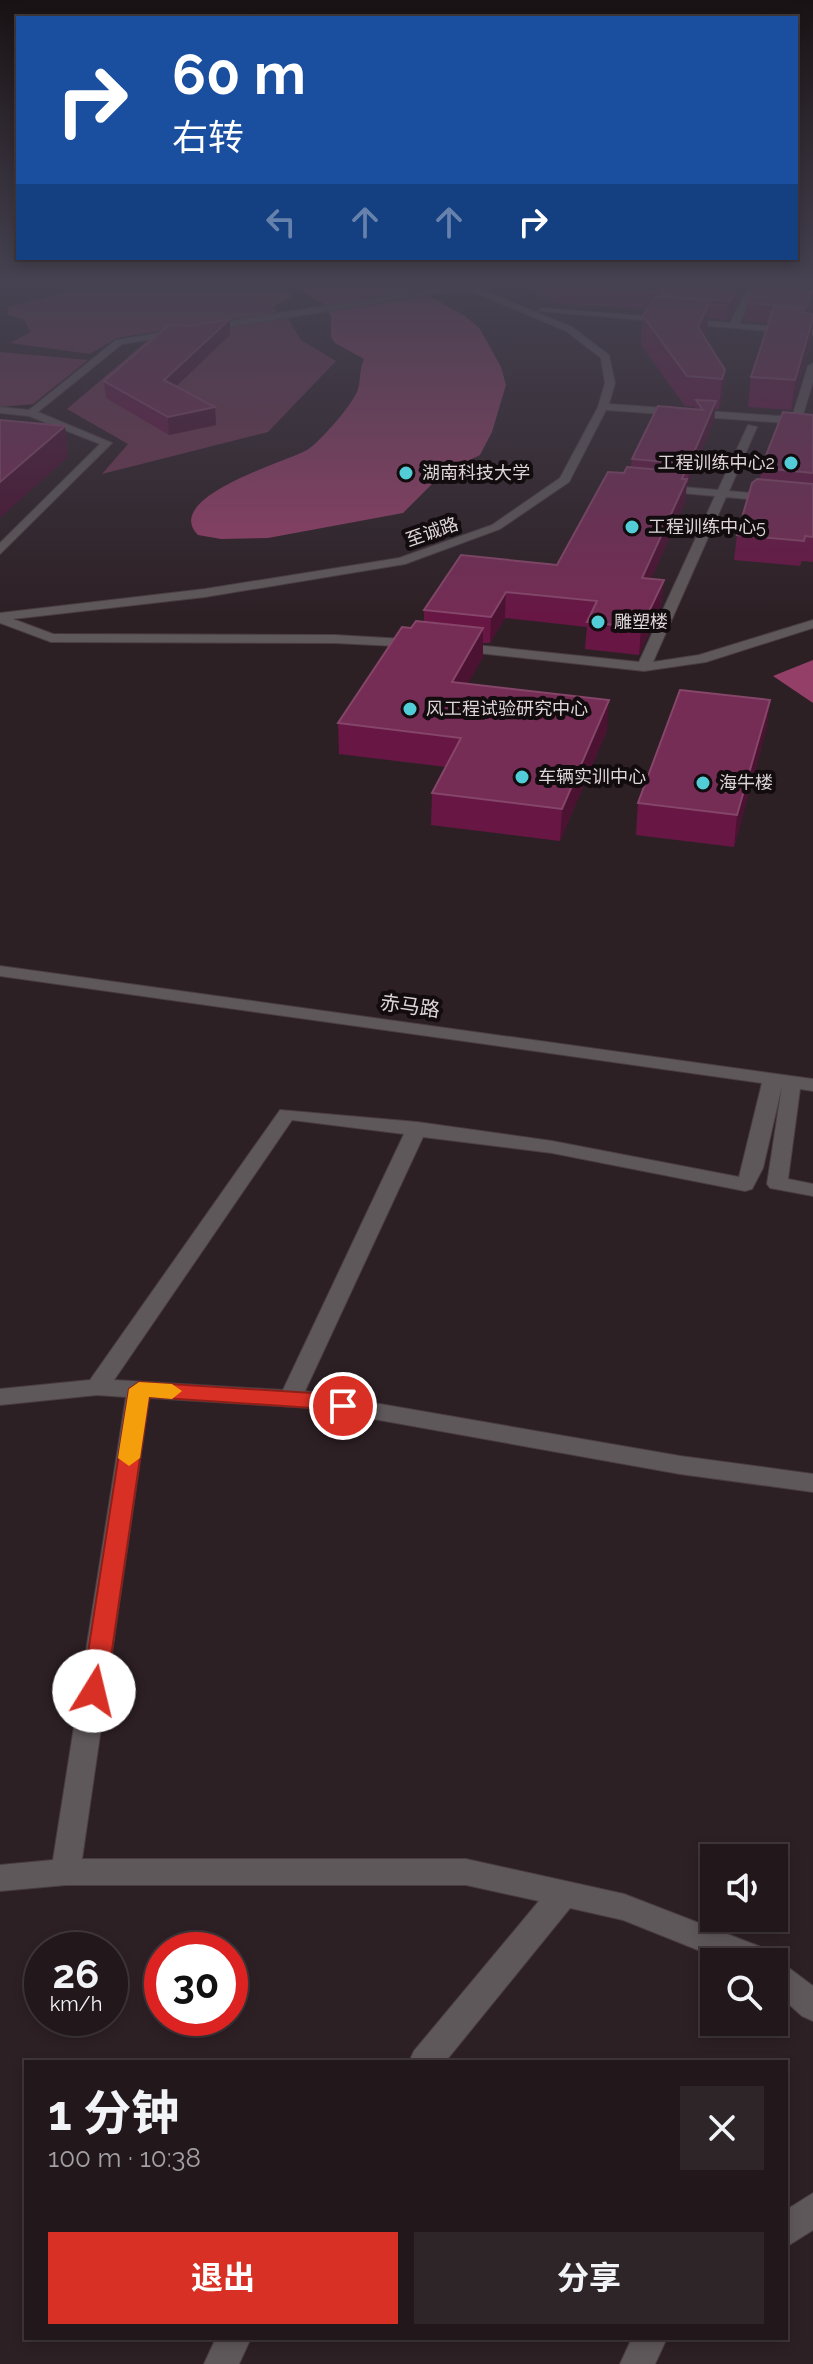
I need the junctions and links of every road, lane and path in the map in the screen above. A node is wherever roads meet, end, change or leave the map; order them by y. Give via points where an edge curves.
1 (54, 394) edge
2 (607, 394) edge
3 (804, 394) edge
4 (603, 407) junction
5 (0, 410) edge
6 (31, 413) junction
7 (796, 420) junction
8 (813, 422) edge
9 (752, 427) dead end
10 (651, 487) edge
11 (724, 494) junction
12 (813, 502) edge
13 (0, 550) edge
14 (0, 618) edge
15 (813, 624) edge
16 (430, 644) edge
17 (445, 646) edge
18 (644, 667) junction
19 (0, 971) edge
20 (782, 1080) junction
21 (813, 1085) edge
22 (417, 1128) junction
23 (813, 1190) edge
24 (97, 1387) junction
25 (139, 1389) junction
26 (0, 1397) edge
27 (290, 1399) junction
28 (813, 1483) edge
29 (66, 1872) junction
30 (0, 1878) edge
31 (564, 1893) junction
32 (728, 1948) edge
33 (788, 1984) edge
34 (813, 2006) edge
35 (427, 2060) edge
36 (813, 2210) edge
37 (788, 2229) edge
38 (233, 2340) edge
39 (649, 2340) edge
40 (221, 2364) edge
41 (637, 2364) edge

1 - 6 street
2 - 4 street, 至诚路
3 - 7 street
4 - 7 street
4 - 14 street, 至诚路 via 565,480 523,512 462,541 401,561 205,593
5 - 6 street
6 - 13 street via 107,443
7 - 8 street
9 - 11 street
10 - 11 street
11 - 12 street
11 - 18 street
14 - 16 street via 51,638
15 - 18 street via 701,659
17 - 18 street
19 - 20 street, 赤马路
20 - 21 street, 赤马路
20 - 22 street via 745,1185 552,1147
20 - 23 street via 777,1184
22 - 24 street via 287,1114
22 - 27 street
24 - 25 street
24 - 26 street
25 - 27 street
25 - 29 street
27 - 28 street
29 - 30 street
29 - 31 street via 466,1872
31 - 32 street via 624,1907
31 - 35 street
33 - 34 street
36 - 37 street
38 - 40 street
39 - 41 street

